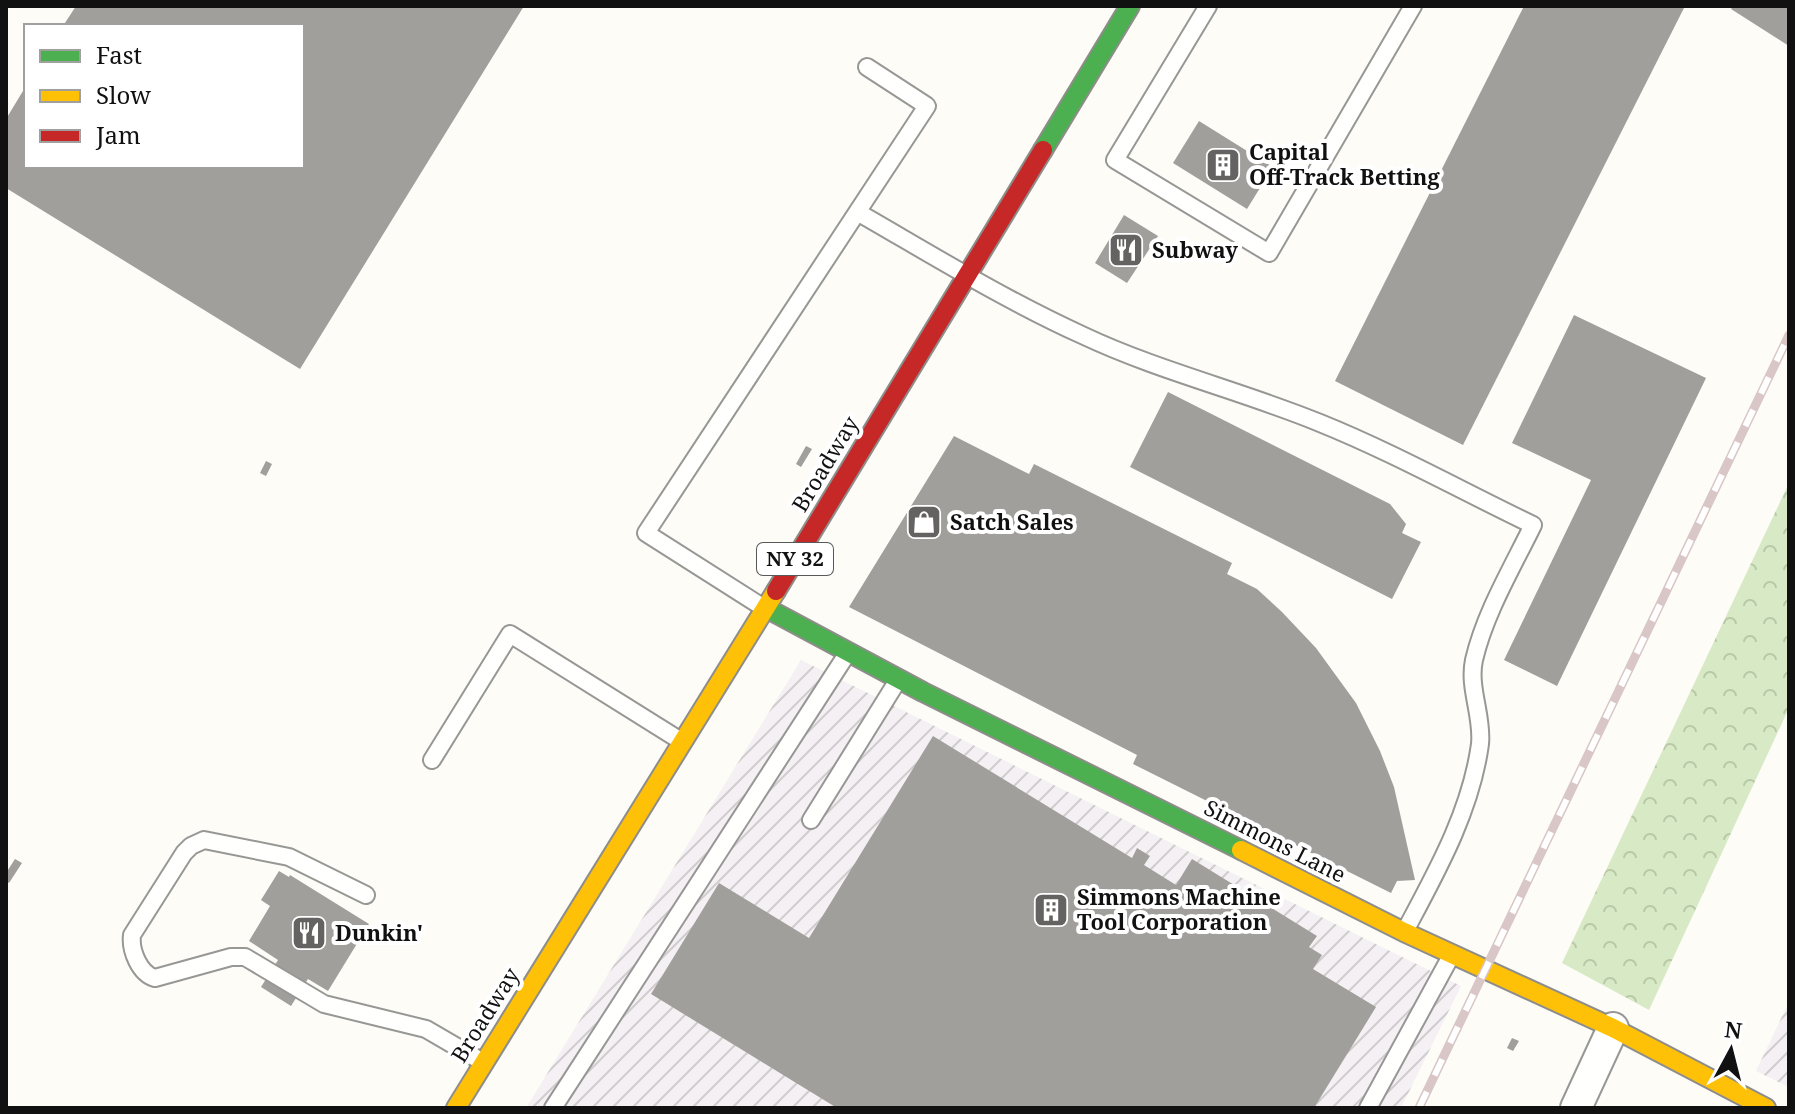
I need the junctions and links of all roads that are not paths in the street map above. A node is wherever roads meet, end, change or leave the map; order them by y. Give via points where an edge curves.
1 (1130, 6) edge
2 (1208, 6) edge
3 (1413, 6) edge
4 (867, 67) dead end
5 (859, 213) junction
6 (967, 275) junction
7 (766, 608) junction
8 (848, 652) junction
9 (899, 679) junction
10 (682, 742) junction
11 (432, 760) dead end
12 (811, 820) dead end
13 (366, 895) dead end
14 (1404, 932) junction
15 (1451, 954) junction
16 (1613, 1028) junction
17 (483, 1063) junction
18 (456, 1108) edge
19 (553, 1108) edge
20 (1368, 1108) edge
21 (1576, 1108) edge
22 (1766, 1108) edge

1 - 6 main road, Broadway / NY 32
2 - 3 lane via 1115,160 1269,253
4 - 5 lane via 927,106
5 - 6 lane
5 - 7 lane via 646,533
6 - 7 main road, Broadway / NY 32
6 - 14 lane via 1081,335 1323,424 1533,525 1474,661 1480,742 1465,802 1445,856
7 - 8 main road, Simmons Lane
7 - 10 main road, Broadway / NY 32
8 - 9 main road, Simmons Lane
8 - 19 lane
9 - 12 lane
9 - 14 main road, Simmons Lane
10 - 11 lane via 510,634
10 - 17 main road, Broadway / NY 32
13 - 17 lane via 289,857 199,841 184,853 132,935 132,947 144,972 155,978 245,957 324,1004 426,1029
14 - 15 main road, Simmons Lane
15 - 16 main road, Simmons Lane
15 - 20 lane
16 - 21 street
16 - 22 main road, Simmons Lane
17 - 18 main road, Broadway / NY 32

